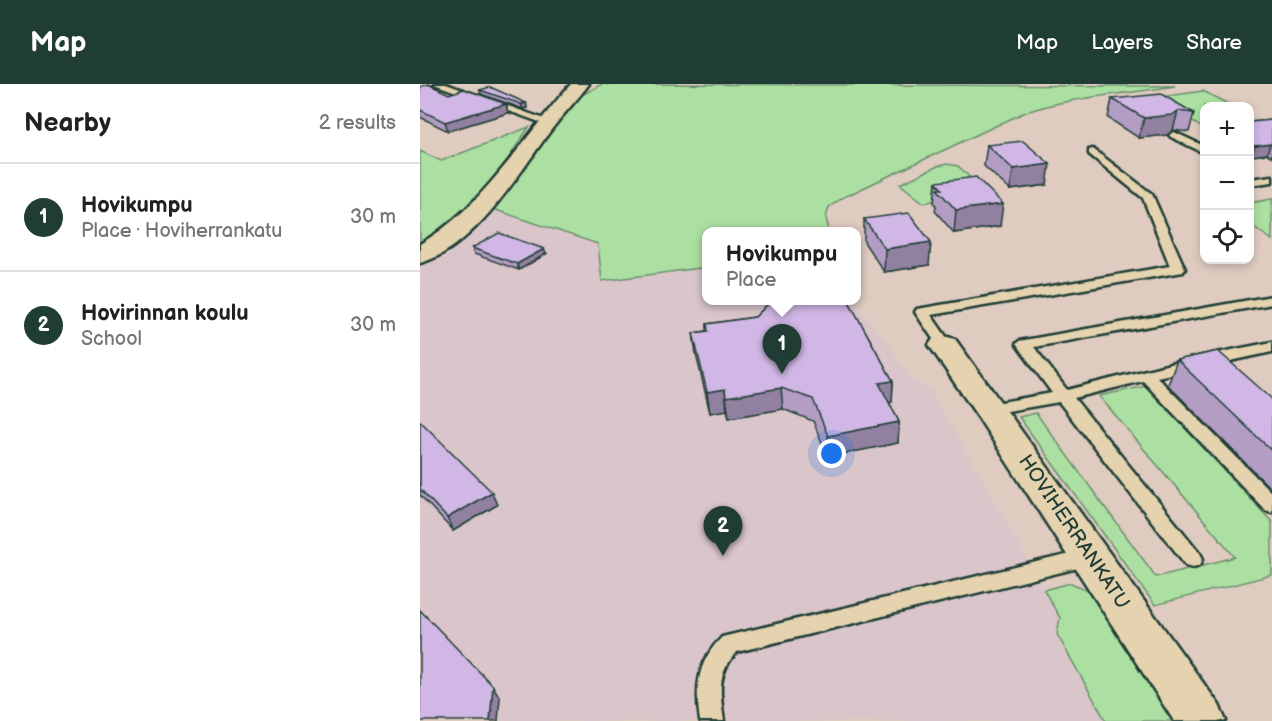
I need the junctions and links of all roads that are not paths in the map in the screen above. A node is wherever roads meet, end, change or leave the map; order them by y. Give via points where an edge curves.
1 (438, 84) edge
2 (580, 84) edge
3 (548, 122) junction
4 (1174, 135) edge
5 (1200, 148) edge
6 (1093, 152) dead end
7 (1254, 173) edge
8 (1269, 179) edge
9 (1254, 181) edge
10 (420, 255) edge
11 (1272, 300) edge
12 (944, 345) joint
13 (1272, 347) edge
14 (1146, 375) junction
15 (1064, 396) junction
16 (990, 409) junction
17 (1272, 505) edge
18 (1091, 557) junction
19 (1193, 559) dead end
20 (712, 721) edge
21 (1202, 721) edge

1 - 3 lane
2 - 3 street
3 - 10 street via 471,219
4 - 5 lane
6 - 12 lane via 1148,196 1178,269 922,312
7 - 8 lane
8 - 9 lane
11 - 15 lane via 1024,344
12 - 16 street, HOVIHERRANKATU
13 - 14 lane
14 - 15 lane
14 - 17 lane
15 - 16 lane
15 - 19 lane
16 - 18 street, HOVIHERRANKATU
18 - 20 lane via 730,644 718,655 709,674
18 - 21 street, HOVIHERRANKATU

